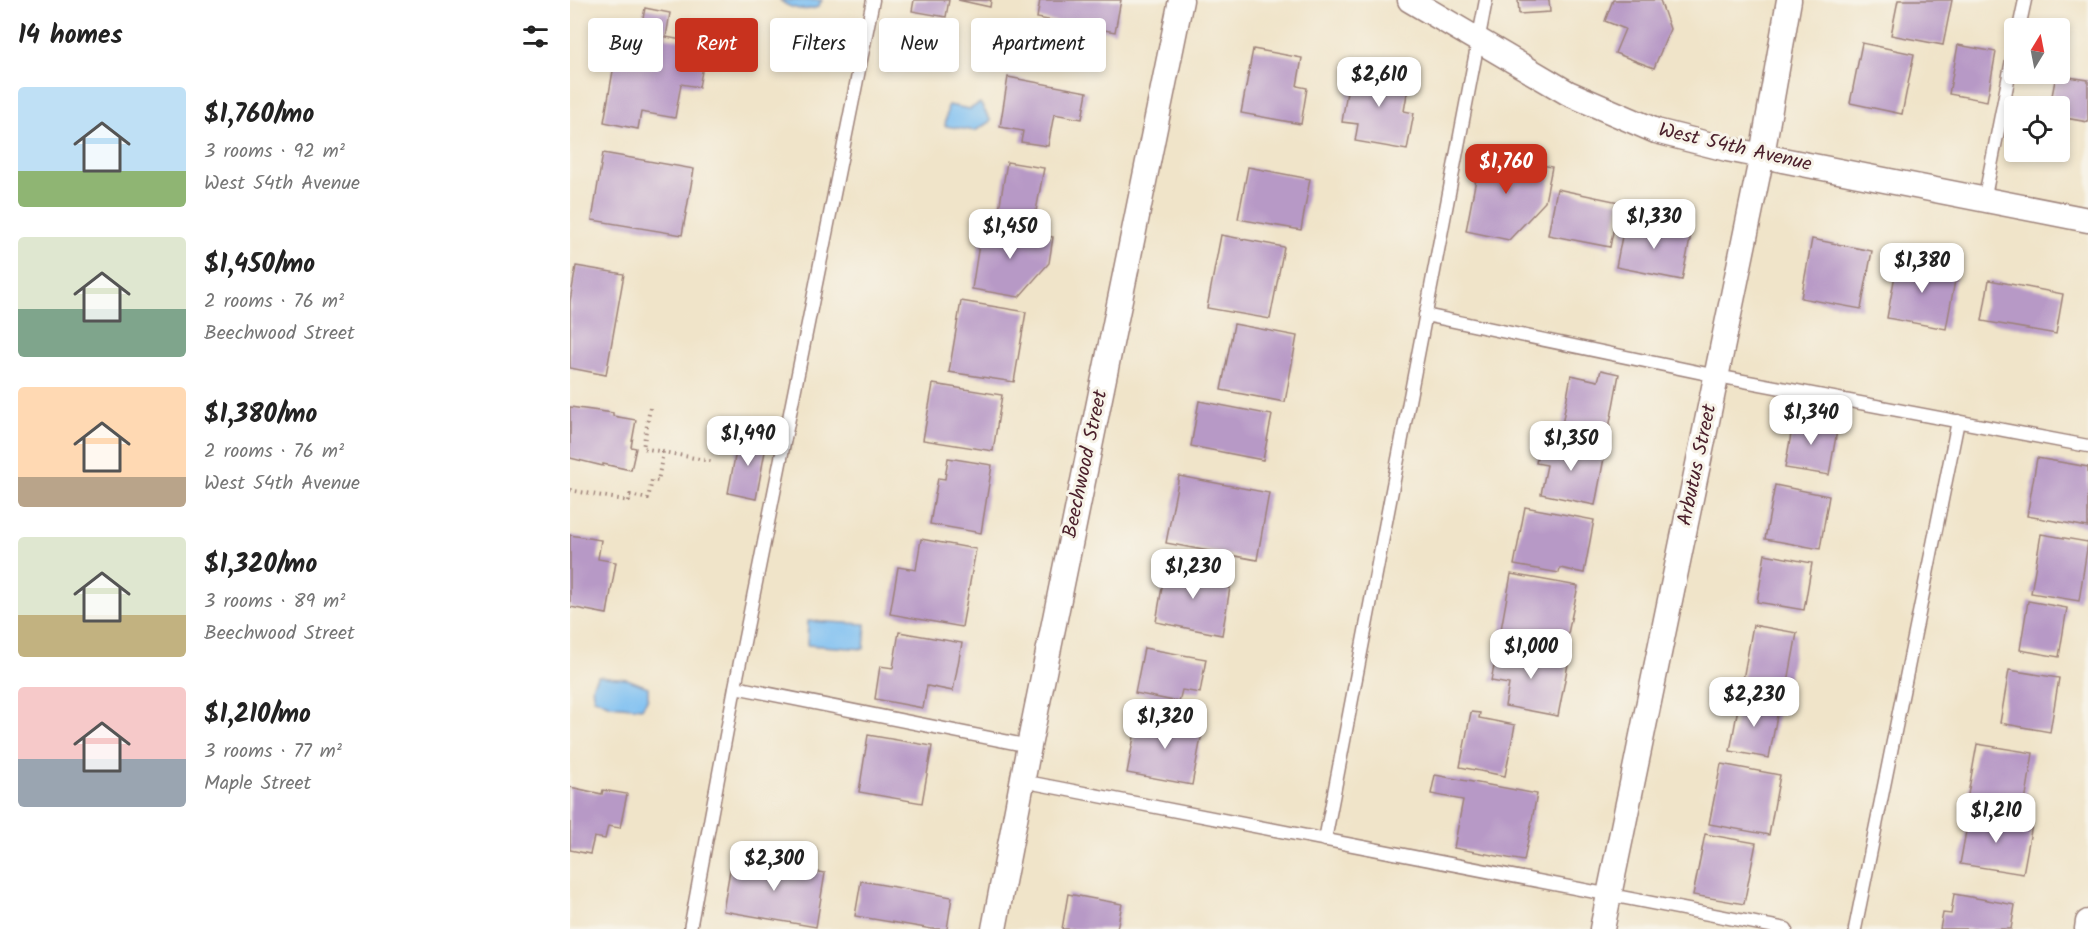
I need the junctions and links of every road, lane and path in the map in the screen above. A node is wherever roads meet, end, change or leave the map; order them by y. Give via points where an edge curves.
1 (873, 0) edge
2 (1181, 0) edge
3 (1410, 0) edge
4 (1486, 0) edge
5 (1789, 0) edge
6 (2025, 0) edge
7 (2021, 18) edge
8 (1479, 42) junction
9 (2007, 84) edge
10 (1762, 155) junction
11 (1984, 201) junction
12 (2088, 220) edge
13 (1425, 315) junction
14 (1717, 376) junction
15 (650, 408) dead end
16 (1958, 421) junction
17 (2088, 446) edge
18 (663, 452) junction
19 (715, 462) dead end
20 (570, 490) edge
21 (735, 687) junction
22 (1029, 746) junction
23 (1022, 781) junction
24 (1325, 840) junction
25 (1608, 895) junction
26 (2088, 922) edge
27 (690, 929) edge
28 (994, 929) edge
29 (1602, 929) edge
30 (1786, 929) edge
31 (1855, 929) edge
32 (2087, 929) edge

1 - 21 lane
2 - 22 street, Beechwood Street
3 - 8 street, West 54th Avenue
4 - 8 lane
5 - 10 street, Arbutus Street
6 - 7 lane
8 - 10 street, West 54th Avenue via 1568,93 1656,131
8 - 13 lane
9 - 11 lane
10 - 11 street, West 54th Avenue
10 - 14 street, Arbutus Street
11 - 12 street, West 54th Avenue
13 - 14 lane
13 - 24 lane
14 - 16 lane
14 - 25 street, Arbutus Street
15 - 18 path via 643,448
16 - 17 lane
16 - 31 lane
18 - 19 path
18 - 20 path via 658,482 652,480 648,499 630,495 629,501
21 - 22 lane
21 - 27 lane
22 - 23 street, Beechwood Street
23 - 24 lane
23 - 28 street, Beechwood Street
24 - 25 lane
25 - 29 street, Arbutus Street
25 - 30 lane
26 - 32 street

